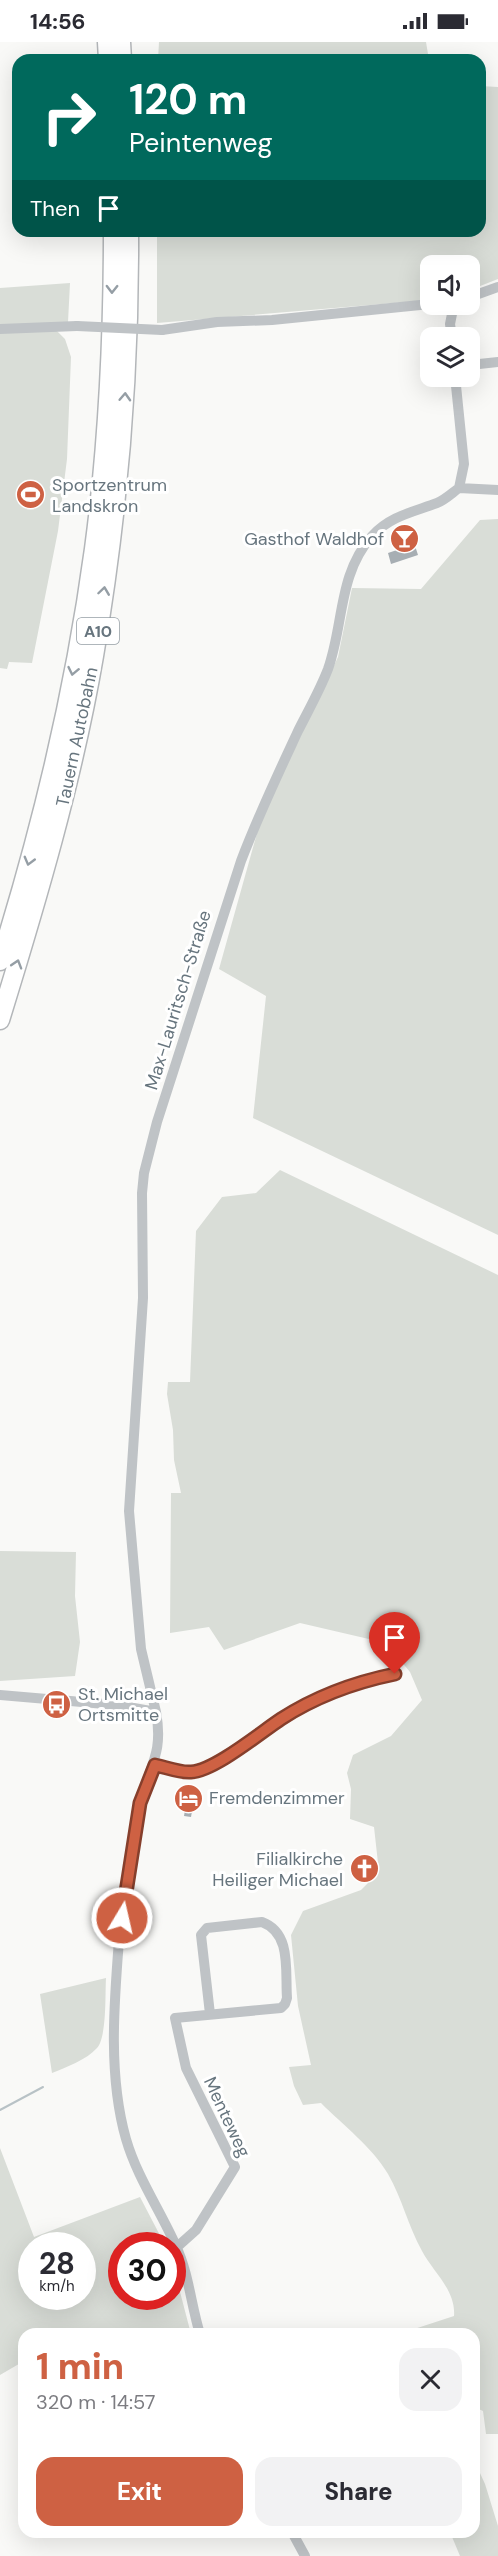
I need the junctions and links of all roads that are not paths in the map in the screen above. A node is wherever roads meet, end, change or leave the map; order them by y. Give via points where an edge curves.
1 (113, 237) edge
2 (129, 237) edge
3 (498, 287) edge
4 (480, 293) edge
5 (420, 305) edge
6 (0, 329) edge
7 (498, 362) edge
8 (480, 364) edge
9 (456, 387) edge
10 (459, 488) junction
11 (498, 490) edge
12 (0, 961) edge
13 (0, 1020) edge
14 (395, 1674) dead end
15 (0, 1695) edge
16 (156, 1712) junction
17 (155, 1765) junction
18 (210, 2014) junction
19 (169, 2232) edge
20 (186, 2239) edge
21 (186, 2274) edge
22 (199, 2328) edge
23 (295, 2538) edge
24 (305, 2556) edge

1 -> 12 highway, Tauern Autobahn / A10 via 105,434 94,549 50,782
13 -> 2 highway, Tauern Autobahn / A10 via 67,787 94,657 123,423
3 - 4 street
5 - 6 street, bridge via 162,330 77,326
7 - 8 street
9 - 10 street via 464,464
10 - 11 street
10 - 16 street, Max-Lauritsch-Straße via 439,502 389,522 372,536 359,555 343,592 338,635 327,670 257,818 241,861 152,1141 142,1193 143,1298 129,1511 141,1649
14 - 17 street via 358,1682 297,1711 203,1769 190,1772
15 - 16 street
16 - 17 street, Max-Lauritsch-Straße via 160,1732
17 - 19 street, Max-Lauritsch-Straße via 140,1803 119,1938 116,2085 133,2161
18 - 18 street, Menteweg via 201,1935 204,1930 262,1922 270,1925 283,1939 285,2004 281,2008
18 - 20 street, Menteweg via 175,2018 186,2068 235,2167 196,2230
21 - 22 street, Max-Lauritsch-Straße
23 - 24 street

